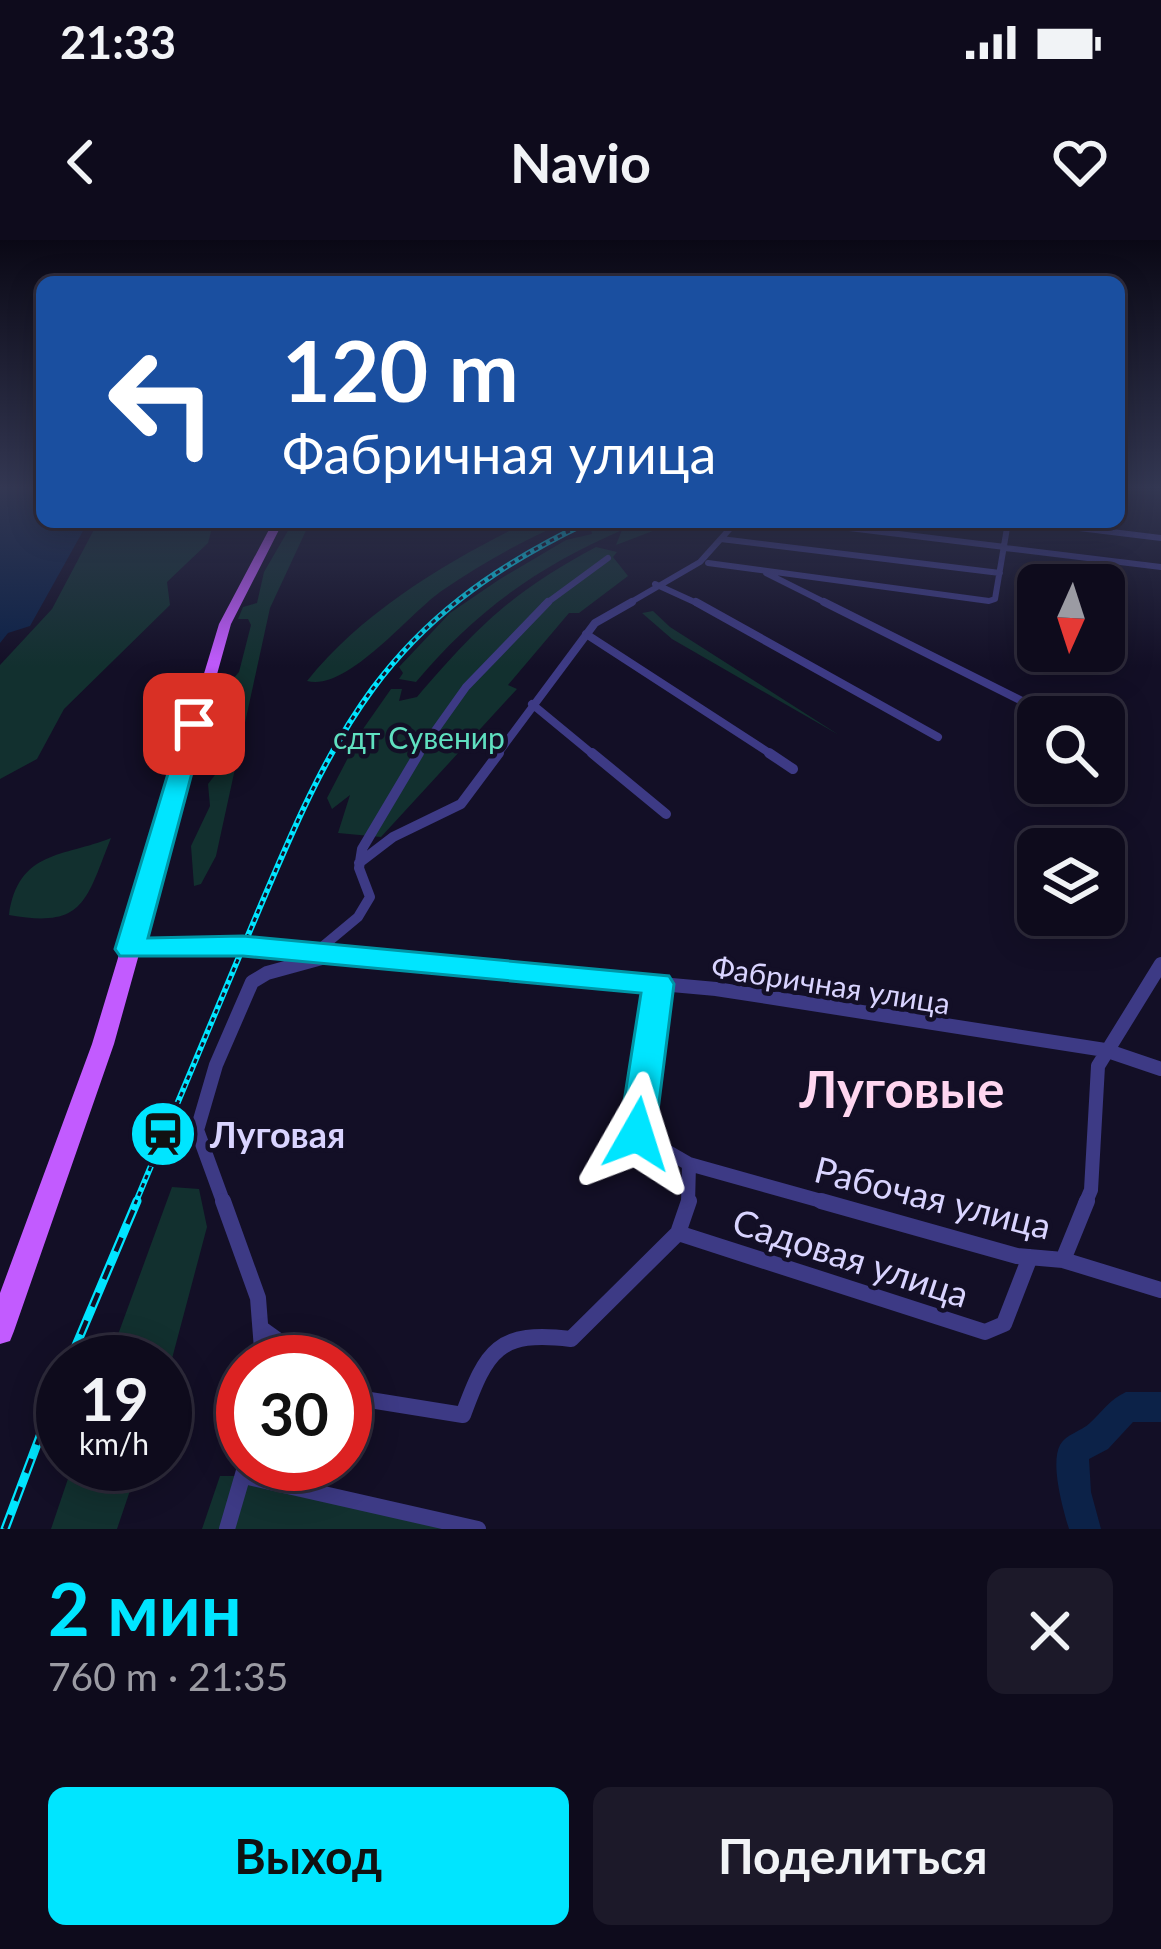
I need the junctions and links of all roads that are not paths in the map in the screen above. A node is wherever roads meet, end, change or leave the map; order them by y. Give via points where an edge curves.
1 (263, 546) edge
2 (715, 546) edge
3 (780, 546) edge
4 (998, 546) edge
5 (1005, 547) junction
6 (608, 558) dead end
7 (708, 562) dead end
8 (1161, 567) edge
9 (757, 569) junction
10 (1000, 573) junction
11 (655, 584) junction
12 (586, 634) junction
13 (1017, 699) edge
14 (532, 704) junction
15 (938, 736) dead end
16 (793, 769) dead end
17 (667, 814) dead end
18 (359, 863) junction
19 (130, 949) junction
20 (314, 953) junction
21 (332, 954) junction
22 (1161, 964) edge
23 (658, 984) junction
24 (1105, 1050) junction
25 (1161, 1069) edge
26 (689, 1164) junction
27 (678, 1233) junction
28 (1030, 1257) junction
29 (1063, 1260) junction
30 (1161, 1290) edge
31 (262, 1329) junction
32 (0, 1330) edge
33 (262, 1335) edge
34 (270, 1335) edge
35 (372, 1400) edge
36 (239, 1491) edge
37 (328, 1491) edge
38 (227, 1529) edge
39 (478, 1529) edge

1 - 19 main road via 225,624
2 - 11 street
3 - 10 street
4 - 5 street
5 - 8 street
5 - 10 street
6 - 18 street via 496,650 406,773
7 - 9 street
9 - 10 street via 995,599
9 - 13 street
11 - 12 street
11 - 15 street
12 - 14 street
12 - 16 street
14 - 17 street
14 - 18 street via 461,804
18 - 20 street via 370,897 365,909
19 - 20 street, Фабричная улица
19 - 32 main road
20 - 21 street, Фабричная улица
21 - 23 street, Фабричная улица
21 - 31 street via 252,982 196,1130
22 - 24 street
23 - 24 street, Фабричная улица
23 - 26 street, Рабочая улица via 637,1134
24 - 25 street, Фабричная улица
24 - 29 street via 1091,1190
26 - 27 street
26 - 28 street, Рабочая улица
27 - 28 street, Садовая улица via 985,1332 1004,1324
27 - 35 street via 571,1339 531,1334 496,1342 464,1415
28 - 29 street, Рабочая улица
29 - 30 street, Рабочая улица
31 - 33 street
31 - 34 street
36 - 38 street
37 - 39 street

